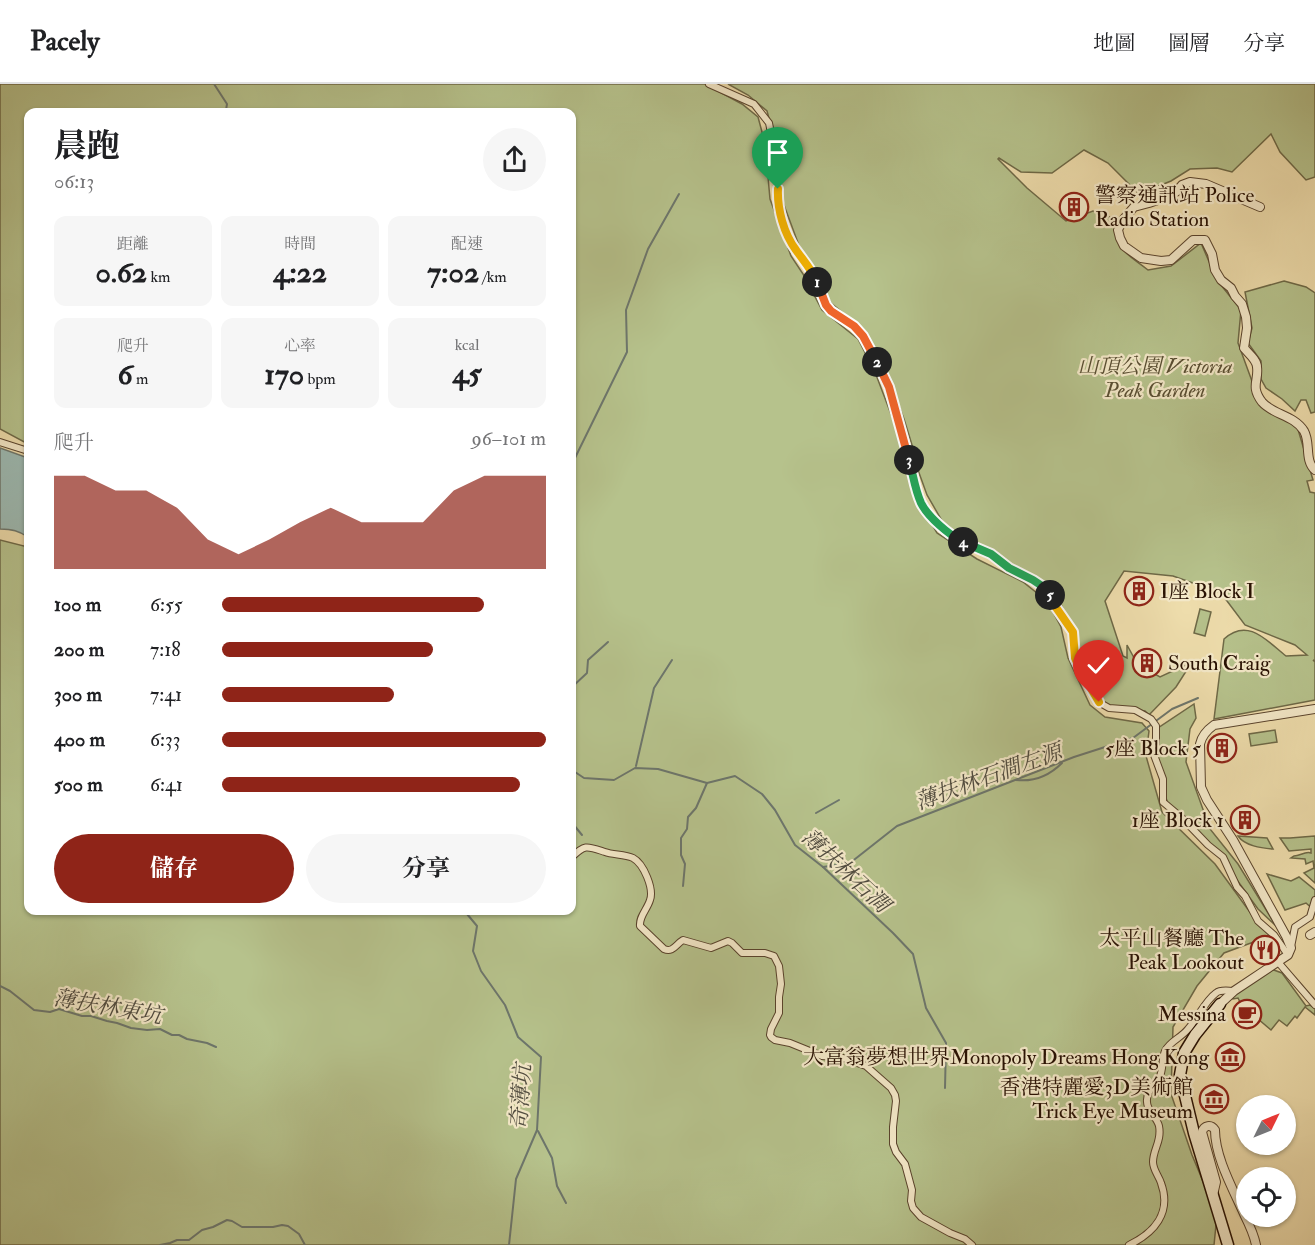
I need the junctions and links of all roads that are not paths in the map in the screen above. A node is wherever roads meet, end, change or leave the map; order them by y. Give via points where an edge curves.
1 (709, 84) edge
2 (1260, 207) dead end
3 (0, 442) edge
4 (24, 450) edge
5 (1315, 470) edge
6 (1315, 709) edge
7 (576, 853) edge
8 (1315, 900) edge
9 (1289, 952) junction
10 (1278, 962) junction
11 (1234, 991) junction
12 (1220, 1004) joint
13 (1315, 1005) edge
14 (1213, 1195) junction
15 (972, 1245) edge
16 (1129, 1245) edge
17 (1228, 1245) edge
18 (1256, 1245) edge

1 - 9 street via 753,103 769,123 777,201 788,235 815,278 826,305 863,336 881,370 923,507 955,538 991,554 1045,588 1073,632 1075,658 1099,702 1107,708 1133,710 1148,716 1156,726 1154,755 1163,779 1163,802 1223,857 1258,921
2 - 5 street via 1206,184 1190,182 1169,196 1134,207 1118,230 1124,246 1142,258 1161,261 1171,260 1193,240 1205,240 1215,270 1242,304 1246,317 1244,348 1256,363 1257,393 1264,404 1302,428 1310,464
3 - 4 street
6 - 9 street via 1214,725 1200,744 1201,787 1286,936
7 - 15 street via 588,847 635,859 645,873 651,893 640,926 667,951 684,940 711,948 728,941 742,953 771,953 779,966 781,984 779,1013 771,1037 822,1056 866,1066 891,1089 896,1104 893,1144 905,1164 913,1209
8 - 9 street via 1310,917 1295,928
9 - 10 street
10 - 11 street
10 - 13 street
11 - 12 street
11 - 16 street via 1214,994 1189,1029 1165,1052 1161,1074 1147,1101 1159,1125 1153,1164 1163,1190 1163,1212 1155,1226
12 - 14 main road via 1195,1035 1179,1075
14 - 17 main road
14 - 18 street via 1216,1182 1203,1135 1208,1126 1213,1128 1227,1176

